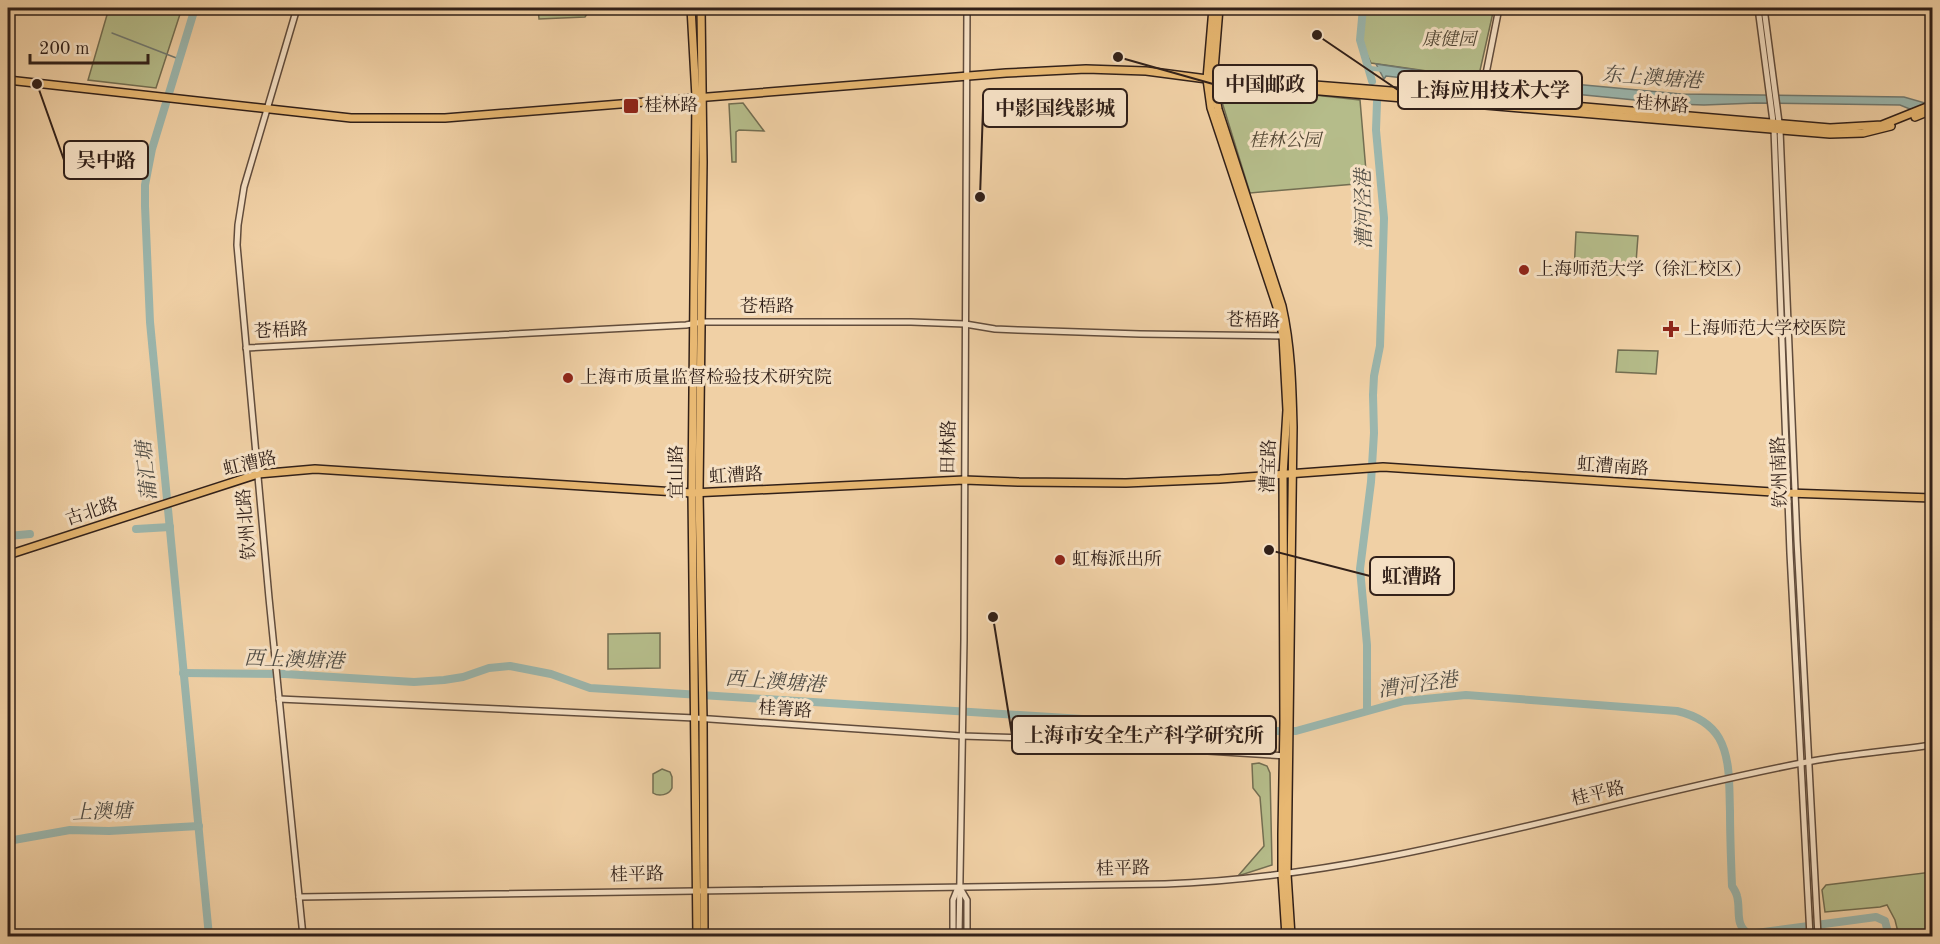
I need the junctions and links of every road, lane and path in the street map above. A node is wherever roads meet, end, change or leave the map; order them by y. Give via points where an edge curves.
1 (297, 8) edge
2 (692, 8) edge
3 (701, 8) edge
4 (967, 8) edge
5 (1213, 8) edge
6 (1219, 8) edge
7 (1498, 8) edge
8 (1758, 8) edge
9 (1764, 8) edge
10 (966, 76) junction
11 (1211, 79) junction
12 (8, 80) edge
13 (1773, 94) junction
14 (699, 97) junction
15 (1480, 101) junction
16 (1932, 105) edge
17 (266, 109) junction
18 (1932, 110) edge
19 (1916, 114) junction
20 (1777, 127) junction
21 (698, 323) junction
22 (964, 324) junction
23 (1286, 336) junction
24 (246, 348) junction
25 (258, 474) junction
26 (1287, 474) junction
27 (964, 480) junction
28 (695, 493) junction
29 (1792, 493) junction
30 (187, 497) joint
31 (1932, 498) edge
32 (8, 555) edge
33 (279, 699) junction
34 (699, 718) junction
35 (962, 736) junction
36 (1932, 745) edge
37 (1286, 756) junction
38 (1809, 762) junction
39 (1802, 763) junction
40 (1284, 875) junction
41 (959, 886) junction
42 (701, 889) junction
43 (299, 897) junction
44 (1810, 934) edge
45 (1818, 934) edge
46 (303, 936) edge
47 (697, 936) edge
48 (704, 936) edge
49 (952, 936) edge
50 (959, 936) edge
51 (967, 936) edge
52 (1286, 936) edge
53 (1291, 936) edge

1 - 17 street, 钦州北路
2 - 14 main road, 宜山路
3 - 14 main road, 宜山路
4 - 10 street, 田林路
5 - 11 main road, 漕宝路
6 - 11 main road, 漕宝路
7 - 15 street
8 - 13 street, 钦州南路
9 - 13 street, 钦州南路
10 - 11 main road, 桂林路 via 1086,69
10 - 14 main road, 桂林路
10 - 22 street, 田林路
11 - 15 main road, 桂林路
11 - 23 main road, 漕宝路 via 1211,108
12 - 17 main road, 桂林路
13 - 20 street, 钦州南路
14 - 17 main road, 桂林路 via 445,118 351,118
14 - 21 main road, 宜山路
15 - 20 main road, 桂林路
16 - 19 main road, 桂林路
17 - 24 street, 钦州北路 via 246,177 238,225 237,265
18 - 19 main road, 桂林路
19 - 20 main road, 桂林路 via 1863,133 1830,134
20 - 29 street, 钦州南路
21 - 22 street, 苍梧路
21 - 24 street, 苍梧路
21 - 28 main road, 宜山路
22 - 23 street, 苍梧路 via 995,329
22 - 27 street, 田林路
23 - 26 main road, 漕宝路 via 1293,397
24 - 25 street, 钦州北路
25 - 28 main road, 虹漕路 via 346,470
25 - 30 main road, 虹漕路
25 - 33 street, 钦州北路
26 - 27 main road, 虹漕路 via 1126,483
26 - 29 main road, 虹漕南路 via 1383,467
26 - 37 main road, 漕宝路
27 - 28 main road, 虹漕路
27 - 35 street, 田林路
28 - 34 main road, 宜山路
29 - 31 main road, 虹漕南路
29 - 38 street, 钦州南路
29 - 39 street, 钦州南路
30 - 32 main road, 古北路
33 - 34 street, 桂箐路
33 - 43 street, 钦州北路
34 - 35 street, 桂箐路
34 - 42 main road, 宜山路
35 - 37 street, 桂箐路
35 - 41 street, 田林路
36 - 38 street, 桂平路
37 - 40 main road, 漕宝路
38 - 39 street, 桂平路
38 - 45 street, 钦州南路
39 - 40 street, 桂平路 via 1412,853
39 - 44 street, 钦州南路
40 - 41 street, 桂平路 via 1165,884
40 - 52 main road, 漕宝路
40 - 53 main road, 漕宝路
41 - 42 street, 桂平路
41 - 49 street, 田林路 via 953,900
41 - 50 street, 田林路
41 - 51 street, 田林路 via 967,900
42 - 43 street, 桂平路
42 - 47 main road, 宜山路
42 - 48 main road, 宜山路
43 - 46 street, 钦州北路

